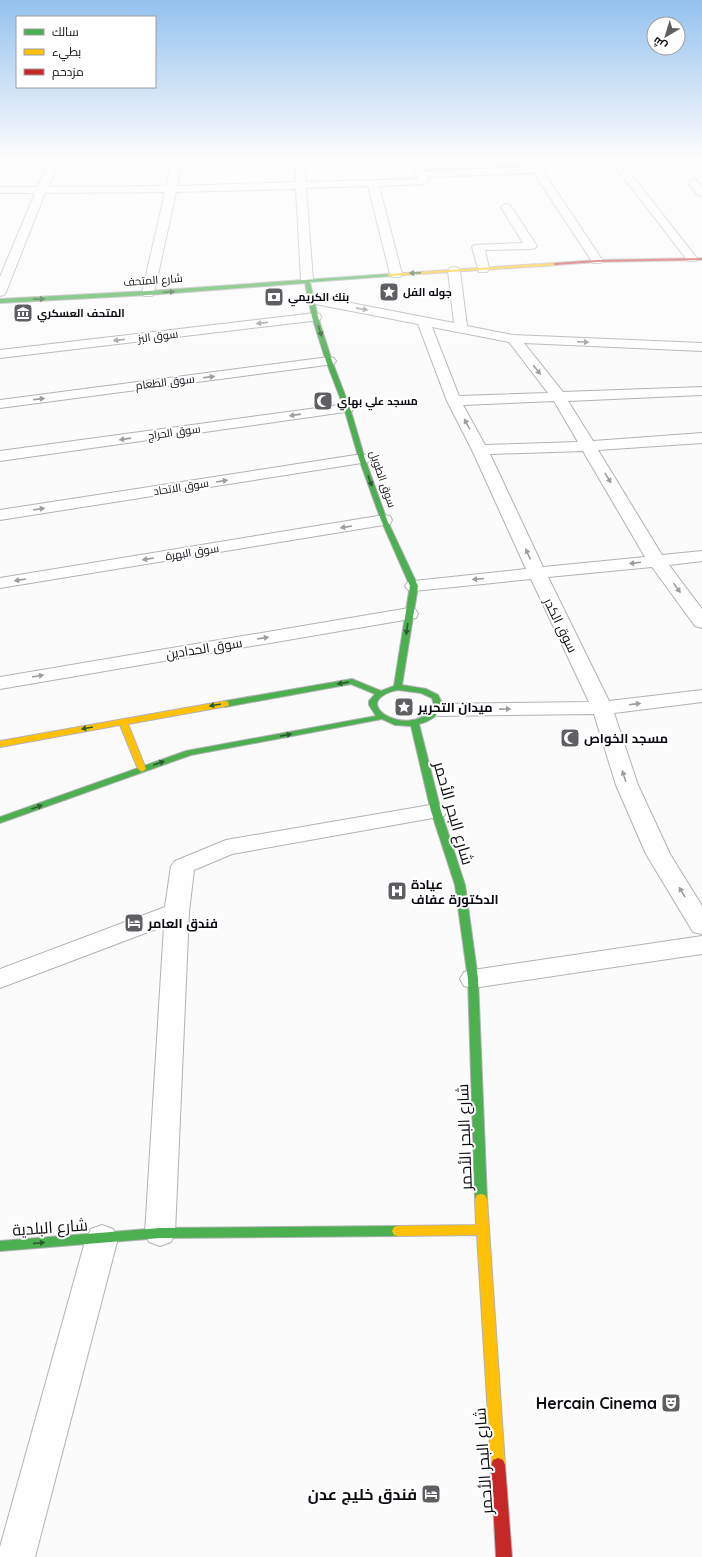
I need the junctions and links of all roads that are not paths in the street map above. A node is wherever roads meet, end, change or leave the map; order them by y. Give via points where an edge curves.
1 (25, 229) edge
2 (162, 229) edge
3 (304, 229) edge
4 (384, 229) edge
5 (520, 229) edge
6 (576, 229) edge
7 (672, 229) edge
8 (697, 259) edge
9 (597, 261) junction
10 (483, 269) junction
11 (454, 271) junction
12 (396, 274) junction
13 (307, 280) junction
14 (0, 292) edge
15 (148, 293) junction
16 (310, 298) junction
17 (0, 301) edge
18 (315, 317) junction
19 (423, 322) junction
20 (461, 329) junction
21 (513, 339) junction
22 (700, 353) edge
23 (0, 354) edge
24 (329, 361) junction
25 (702, 391) edge
26 (558, 396) junction
27 (454, 401) junction
28 (0, 404) edge
29 (347, 408) junction
30 (702, 438) edge
31 (589, 446) junction
32 (480, 450) junction
33 (0, 456) edge
34 (362, 459) junction
35 (0, 514) edge
36 (384, 520) junction
37 (702, 556) edge
38 (656, 560) junction
39 (537, 574) junction
40 (0, 583) edge
41 (414, 586) junction
42 (409, 614) junction
43 (702, 622) edge
44 (0, 683) edge
45 (398, 687) junction
46 (379, 694) junction
47 (702, 696) edge
48 (602, 708) junction
49 (438, 710) junction
50 (382, 717) junction
51 (123, 721) junction
52 (414, 723) junction
53 (0, 744) edge
54 (142, 769) junction
55 (436, 811) junction
56 (0, 820) edge
57 (177, 912) junction
58 (702, 926) edge
59 (702, 945) edge
60 (0, 979) edge
61 (473, 979) junction
62 (482, 1230) junction
63 (160, 1233) junction
64 (102, 1238) junction
65 (0, 1246) edge
66 (16, 1557) edge
67 (504, 1557) edge

1 - 14 street
2 - 15 street
3 - 13 street
4 - 12 street
5 - 10 street via 531,246 478,247
6 - 9 street
7 - 8 street
8 - 9 street, شارع المتحف
9 - 10 street, شارع المتحف
10 - 11 street, شارع المتحف
11 -> 12 street, شارع المتحف
11 - 20 street
12 - 13 street, شارع المتحف
15 -> 13 street, شارع المتحف
13 - 16 street, سوق الطويل
17 -> 15 street, شارع المتحف
16 - 18 street, سوق الطويل
16 -> 19 street
18 -> 23 street, سوق البز
18 -> 24 street, سوق الطويل
19 - 20 street
19 - 27 street, سوق الكدر
20 - 21 street
21 -> 22 street via 688,347
21 -> 26 street
28 -> 24 street, سوق الطعام
24 - 29 street, سوق الطويل
25 - 26 street
26 - 27 street
26 - 31 street
32 -> 27 street, سوق الكدر
29 -> 33 street, سوق الحراج
29 - 34 street, سوق الطويل
30 - 31 street
31 - 32 street
31 -> 38 street
39 -> 32 street, سوق الكدر
35 -> 34 street, سوق الاتحاد
34 -> 36 street, سوق الطويل
36 -> 40 street, سوق البهرة
36 - 41 street, سوق الطويل
37 - 38 street
38 -> 39 street
38 -> 43 street
39 -> 41 street
39 - 48 street, سوق الكدر
41 - 42 street
44 -> 42 street, سوق الحدادين
42 -> 45 street
45 - 46 street
45 - 49 street via 429,692 439,703
46 - 50 street via 373,705
46 -> 51 street via 352,681
48 -> 47 street
49 -> 48 street
58 -> 48 street, سوق الكدر via 658,854 642,820 627,785
49 - 52 street via 425,721
50 - 52 street via 397,722
54 -> 50 street via 189,753
51 -> 53 street
51 - 54 street
52 - 55 street, شارع البحر الأحمر
56 -> 54 street
55 - 57 street via 226,847 183,866
55 - 61 street, شارع البحر الأحمر via 460,885
57 - 60 street
57 - 63 street
59 - 61 street
61 - 62 street, شارع البحر الأحمر
62 - 63 street, شارع البلدية
62 - 67 street, شارع البحر الأحمر
63 - 64 street, شارع البلدية
65 -> 64 street, شارع البلدية
64 - 66 street

